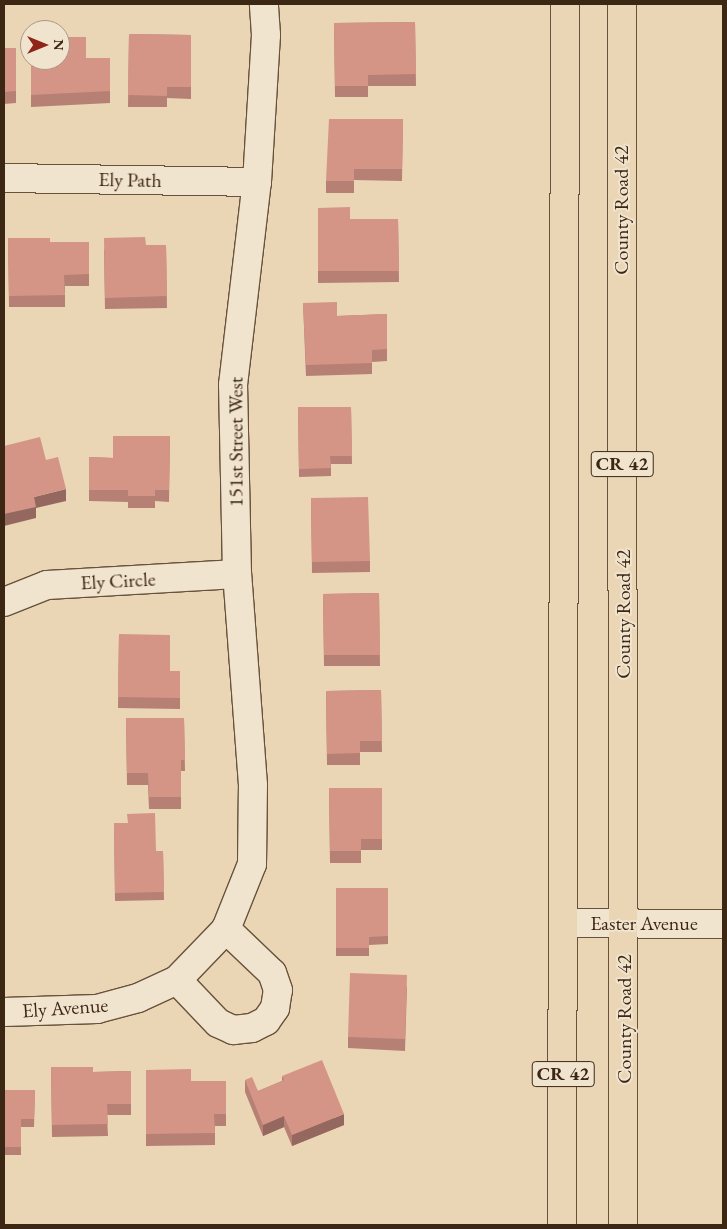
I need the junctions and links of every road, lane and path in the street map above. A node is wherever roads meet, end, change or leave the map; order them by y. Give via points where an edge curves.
1 (264, 4) edge
2 (565, 4) edge
3 (622, 4) edge
4 (4, 178) edge
5 (257, 182) junction
6 (237, 574) junction
7 (4, 602) edge
8 (248, 880) joint
9 (565, 923) junction
10 (624, 924) junction
11 (723, 924) edge
12 (226, 929) junction
13 (177, 980) junction
14 (4, 1012) edge
15 (562, 1225) edge
16 (623, 1225) edge

1 - 5 street, 151st Street West via 266,35
2 - 9 highway, CR 42
3 - 10 highway, County Road 42 / CR 42
4 - 5 street, Ely Path
5 - 6 street, 151st Street West via 233,385
6 - 7 street, Ely Circle via 47,585
6 - 8 street, 151st Street West via 253,784 252,864
8 - 12 street, Ely Avenue
9 - 10 street, Easter Avenue
9 - 15 highway, CR 42
10 - 11 street, Easter Avenue
10 - 16 highway, County Road 42 / CR 42
12 - 13 street, Ely Avenue
12 - 13 street via 272,973 278,990 274,1008 266,1021 252,1028 232,1030 218,1023
13 - 14 street, Ely Avenue via 138,998 97,1009

